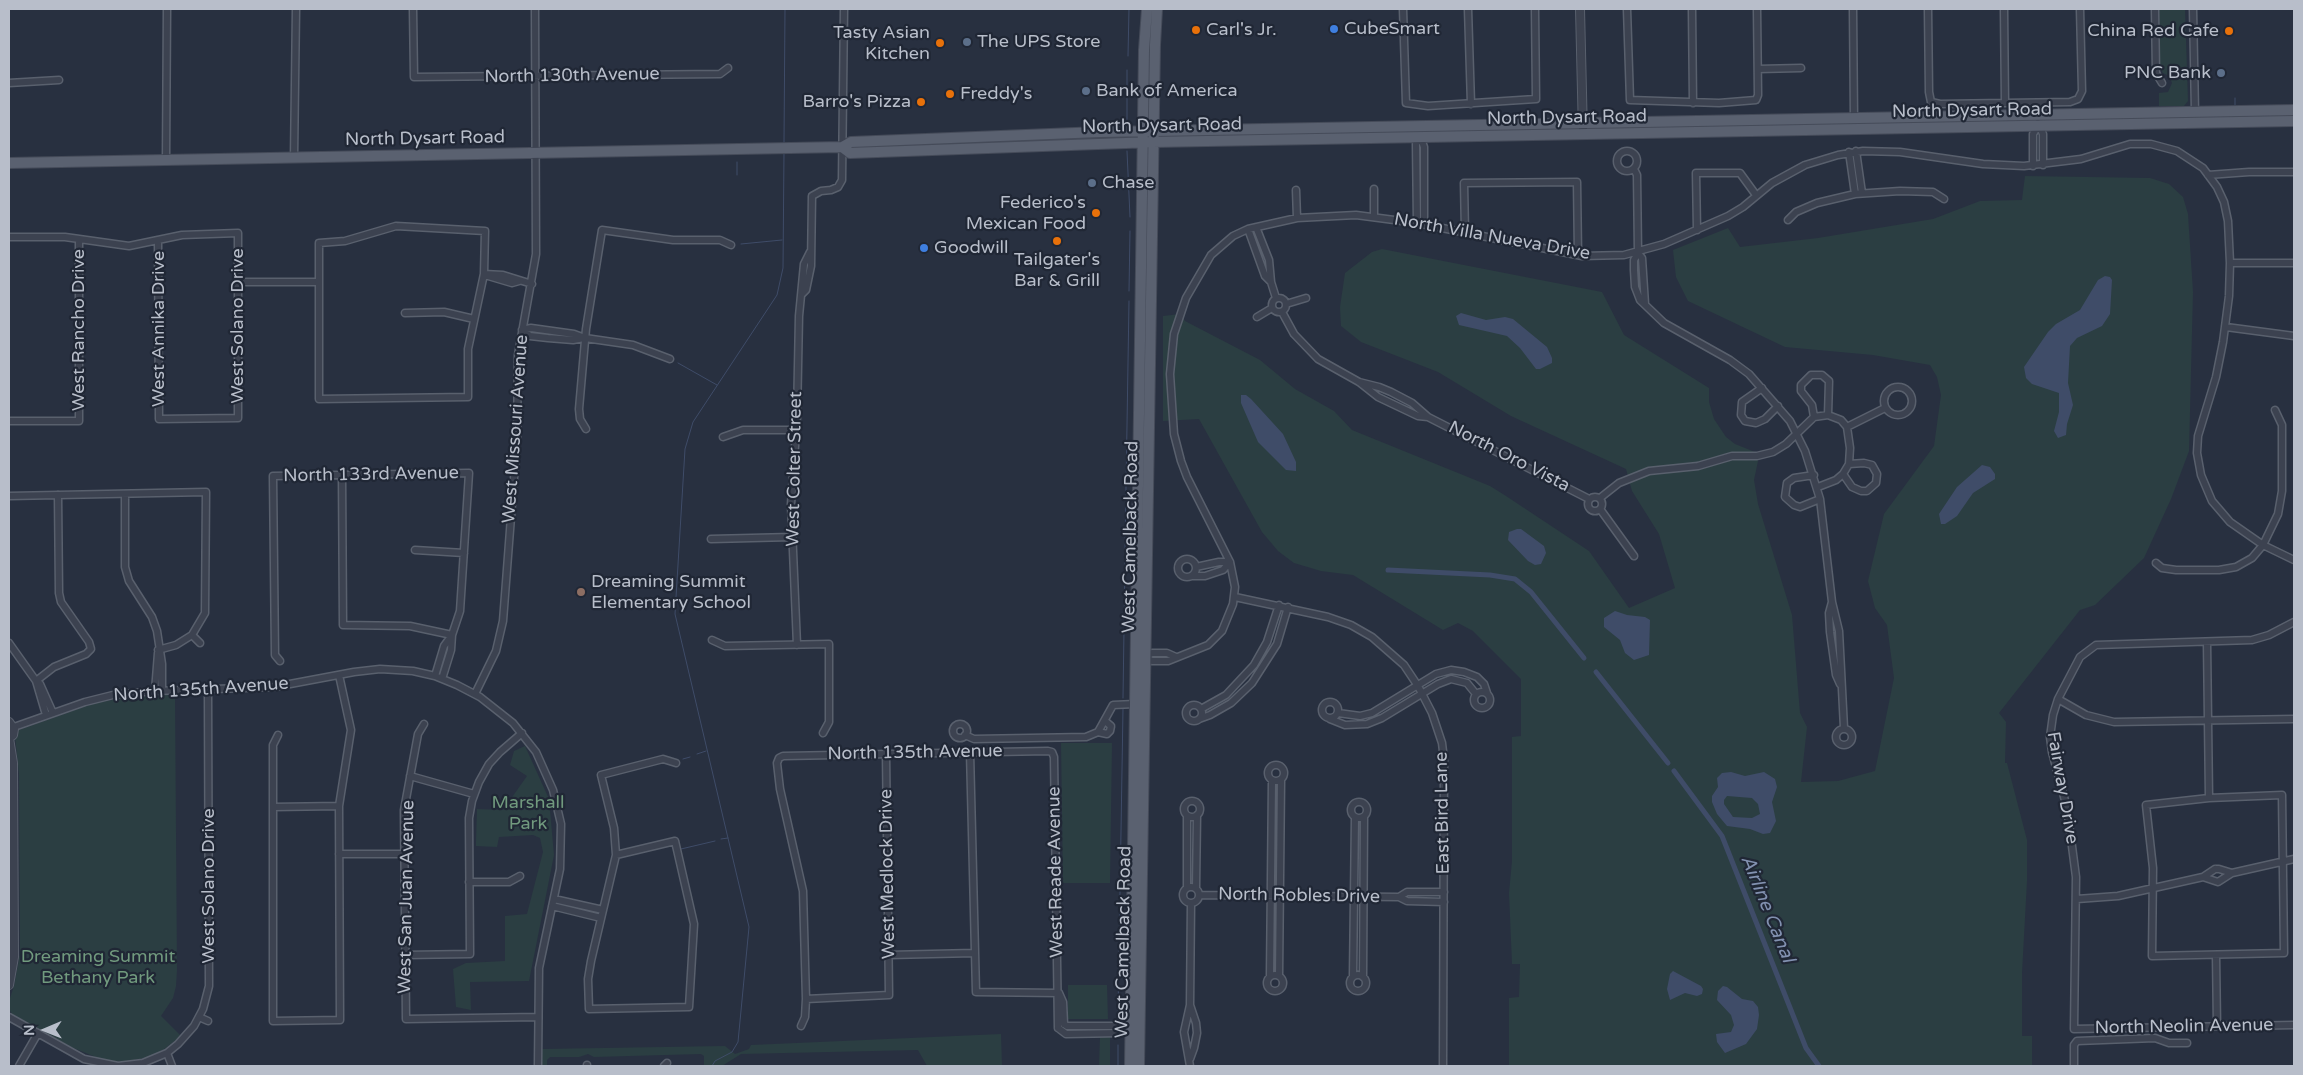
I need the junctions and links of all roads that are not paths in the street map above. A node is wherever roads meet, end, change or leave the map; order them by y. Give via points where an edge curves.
1 (167, 9) edge
2 (296, 9) edge
3 (413, 9) edge
4 (535, 9) edge
5 (844, 9) edge
6 (1147, 9) edge
7 (1157, 9) edge
8 (1403, 9) edge
9 (1468, 9) edge
10 (1535, 9) edge
11 (1580, 9) edge
12 (1627, 9) edge
13 (1692, 9) edge
14 (1757, 9) edge
15 (1853, 9) edge
16 (1928, 9) edge
17 (2004, 9) edge
18 (2080, 9) edge
19 (2155, 9) edge
20 (2193, 9) edge
21 (728, 68) dead end
22 (1801, 68) dead end
23 (1758, 69) junction
24 (535, 77) junction
25 (59, 80) dead end
26 (9, 83) edge
27 (2162, 83) dead end
28 (2005, 102) junction
29 (1693, 103) junction
30 (1471, 104) junction
31 (2294, 110) edge
32 (2195, 112) junction
33 (2038, 115) junction
34 (1854, 118) junction
35 (2294, 121) edge
36 (2195, 123) junction
37 (1420, 126) junction
38 (2038, 126) junction
39 (1583, 129) junction
40 (1149, 131) junction
41 (995, 136) junction
42 (1420, 137) junction
43 (1148, 142) junction
44 (842, 147) junction
45 (995, 147) junction
46 (1856, 151) junction
47 (1849, 152) junction
48 (535, 153) junction
49 (294, 158) junction
50 (166, 160) junction
51 (9, 163) edge
52 (2043, 165) junction
53 (2033, 166) junction
54 (1634, 168) dead end
55 (2294, 172) edge
56 (2208, 175) junction
57 (1374, 189) dead end
58 (1296, 190) dead end
59 (1858, 193) junction
60 (1756, 195) junction
61 (1944, 199) dead end
62 (1374, 216) junction
63 (1297, 218) junction
64 (1788, 220) dead end
65 (1421, 224) junction
66 (1256, 226) junction
67 (1248, 229) junction
68 (1696, 230) junction
69 (1465, 232) junction
70 (9, 237) edge
71 (79, 239) junction
72 (158, 240) junction
73 (731, 246) dead end
74 (1638, 253) junction
75 (1578, 255) junction
76 (2294, 262) edge
77 (2230, 263) junction
78 (484, 274) junction
79 (238, 282) junction
80 (319, 282) junction
81 (1271, 282) junction
82 (532, 284) junction
83 (1276, 298) junction
84 (1306, 298) dead end
85 (1286, 304) junction
86 (1272, 308) junction
87 (1282, 312) junction
88 (405, 313) dead end
89 (1257, 317) dead end
90 (474, 319) junction
91 (2226, 327) junction
92 (522, 330) junction
93 (556, 331) junction
94 (2294, 336) edge
95 (585, 338) junction
96 (556, 339) junction
97 (670, 359) dead end
98 (1762, 388) junction
99 (1778, 406) junction
100 (1885, 408) junction
101 (2275, 410) dead end
102 (1828, 415) junction
103 (1814, 417) junction
104 (238, 418) joint
105 (9, 421) edge
106 (1847, 427) junction
107 (586, 429) dead end
108 (796, 430) junction
109 (1796, 433) junction
110 (723, 437) dead end
111 (1849, 464) junction
112 (342, 474) junction
113 (1843, 474) junction
114 (1814, 475) junction
115 (1818, 487) junction
116 (125, 494) junction
117 (58, 495) junction
118 (9, 496) edge
119 (1600, 498) junction
120 (1589, 499) junction
121 (1820, 499) junction
122 (1600, 509) junction
123 (792, 537) junction
124 (711, 539) dead end
125 (2263, 546) junction
126 (415, 550) dead end
127 (464, 553) junction
128 (1634, 556) dead end
129 (2294, 560) edge
130 (1230, 562) junction
131 (2156, 564) dead end
132 (1196, 567) junction
133 (1192, 576) junction
134 (1234, 597) junction
135 (1832, 602) junction
136 (1279, 606) junction
137 (1288, 608) junction
138 (2294, 622) edge
139 (192, 635) junction
140 (452, 635) junction
141 (712, 640) dead end
142 (2207, 642) junction
143 (200, 643) dead end
144 (9, 644) edge
145 (1841, 644) junction
146 (797, 645) junction
147 (1831, 645) junction
148 (1265, 646) junction
149 (158, 650) junction
150 (1274, 650) junction
151 (442, 654) junction
152 (450, 656) junction
153 (1140, 657) junction
154 (280, 661) dead end
155 (1462, 672) junction
156 (339, 675) junction
157 (435, 676) junction
158 (442, 679) junction
159 (1461, 680) junction
160 (36, 681) junction
161 (1238, 684) junction
162 (1840, 684) junction
163 (1418, 686) junction
164 (208, 690) junction
165 (158, 691) junction
166 (1244, 691) junction
167 (1422, 693) junction
168 (1487, 693) junction
169 (475, 694) junction
170 (1476, 694) junction
171 (2058, 700) junction
172 (1130, 704) junction
173 (1382, 707) junction
174 (1201, 709) junction
175 (1338, 713) junction
176 (50, 714) junction
177 (1387, 715) junction
178 (1356, 716) junction
179 (1199, 719) junction
180 (1330, 719) junction
181 (2294, 719) edge
182 (2208, 721) junction
183 (11, 724) edge
184 (424, 724) dead end
185 (1357, 726) junction
186 (1844, 728) dead end
187 (522, 733) junction
188 (823, 733) dead end
189 (278, 735) dead end
190 (966, 735) dead end
191 (9, 738) edge
192 (970, 752) junction
193 (1052, 752) joint
194 (886, 754) junction
195 (676, 763) dead end
196 (410, 776) junction
197 (1281, 780) junction
198 (1272, 781) junction
199 (474, 794) junction
200 (11, 796) edge
201 (2209, 798) junction
202 (339, 806) junction
203 (273, 807) junction
204 (1281, 813) junction
205 (1272, 814) junction
206 (1197, 815) junction
207 (1188, 816) junction
208 (1355, 817) junction
209 (1364, 817) junction
210 (1280, 851) junction
211 (1355, 851) junction
212 (1364, 851) junction
213 (1187, 852) junction
214 (1197, 852) junction
215 (1271, 852) junction
216 (340, 854) junction
217 (405, 854) junction
218 (616, 855) junction
219 (2294, 859) edge
220 (2282, 862) junction
221 (2232, 873) junction
222 (520, 876) dead end
223 (2203, 877) junction
224 (469, 882) junction
225 (1187, 887) junction
226 (2153, 887) junction
227 (1196, 888) junction
228 (1444, 892) junction
229 (1200, 895) junction
230 (1271, 895) junction
231 (1280, 895) junction
232 (1354, 896) junction
233 (1364, 897) junction
234 (1399, 897) junction
235 (554, 899) junction
236 (2077, 899) junction
237 (1444, 902) junction
238 (1191, 903) junction
239 (580, 905) junction
240 (552, 906) junction
241 (603, 910) junction
242 (578, 912) junction
243 (601, 918) junction
244 (1271, 940) junction
245 (1279, 940) junction
246 (1354, 940) junction
247 (1363, 940) junction
248 (974, 953) junction
249 (405, 955) junction
250 (889, 955) junction
251 (2216, 955) junction
252 (1270, 976) junction
253 (1279, 976) junction
254 (1354, 976) junction
255 (1363, 977) junction
256 (9, 985) edge
257 (1059, 993) junction
258 (806, 999) junction
259 (1190, 1006) junction
260 (9, 1017) edge
261 (199, 1017) junction
262 (538, 1017) junction
263 (208, 1021) dead end
264 (2294, 1025) edge
265 (801, 1026) dead end
266 (2217, 1026) junction
267 (2074, 1028) joint
268 (1135, 1030) junction
269 (38, 1033) junction
270 (2187, 1043) dead end
271 (166, 1053) junction
272 (1190, 1059) junction
273 (19, 1066) edge
274 (111, 1066) edge
275 (172, 1066) edge
276 (538, 1066) edge
277 (1130, 1066) edge
278 (1139, 1066) edge
279 (1190, 1066) edge
280 (1442, 1066) edge
281 (2074, 1066) edge

1 - 50 street
2 - 49 street
3 - 24 street, North 130th Avenue via 414,77
4 - 24 street, West Missouri Avenue
5 - 44 street, West Colter Street
6 - 40 main road, West Camelback Road
7 - 40 main road, West Camelback Road
8 - 30 street via 1406,103 1428,106
9 - 30 street
10 - 30 street via 1536,99
11 - 39 street
12 - 29 street via 1630,100
13 - 29 street
14 - 23 street
15 - 34 street
16 - 28 street via 1931,102
17 - 28 street
18 - 28 street via 2082,91 2078,99 2070,102
19 - 27 street via 2156,73
20 - 32 street
21 - 24 street, North 130th Avenue via 720,74
22 - 23 street
23 - 29 street via 1756,100
24 - 48 street, West Missouri Avenue
25 - 26 street
31 - 32 main road, North Dysart Road
32 - 33 main road, North Dysart Road
32 - 36 main road
33 - 34 main road, North Dysart Road
33 - 38 street
34 - 39 main road, North Dysart Road
35 - 36 main road, North Dysart Road
36 - 38 main road, North Dysart Road
37 - 39 main road, North Dysart Road
37 - 40 main road, North Dysart Road
37 - 42 street
38 - 39 main road, North Dysart Road
38 - 52 street via 2043,134
38 - 53 street via 2033,134
39 - 42 main road, North Dysart Road
40 - 41 main road, North Dysart Road
40 - 43 main road, West Camelback Road
41 - 44 main road, North Dysart Road via 851,142
41 - 45 main road
42 - 43 main road, North Dysart Road
42 - 65 street via 1416,144
43 - 45 main road, North Dysart Road
43 - 153 main road, West Camelback Road
44 - 45 main road, North Dysart Road via 850,153
44 - 48 main road, North Dysart Road
44 - 108 street, West Colter Street via 842,180 838,187 812,196 810,252 804,264 799,316
46 - 47 street, North Villa Nueva Drive
46 - 53 street, North Villa Nueva Drive via 1886,150 1982,164
46 - 59 street
47 - 59 street
47 - 60 street, North Villa Nueva Drive via 1794,170
48 - 49 main road, North Dysart Road
48 - 82 street, West Missouri Avenue via 536,254
49 - 50 main road, North Dysart Road
50 - 51 main road, North Dysart Road
52 - 53 street, North Villa Nueva Drive
52 - 56 street, North Villa Nueva Drive via 2081,159 2130,144 2151,144 2177,151
54 - 74 street
55 - 56 street
56 - 77 street, North Villa Nueva Drive via 2221,194 2226,210
57 - 62 street
58 - 63 street
59 - 61 street via 1933,192
59 - 64 street via 1817,203 1796,212
60 - 68 street, North Villa Nueva Drive via 1735,212
60 - 68 street via 1740,173 1696,173
62 - 63 street, North Villa Nueva Drive via 1341,214
62 - 65 street, North Villa Nueva Drive
63 - 66 street, North Villa Nueva Drive
65 - 69 street, North Villa Nueva Drive
66 - 67 street, North Villa Nueva Drive
66 - 81 street via 1268,260
67 - 81 street via 1265,276
67 - 130 street, North Villa Nueva Drive via 1233,236 1211,254 1195,280 1174,334 1170,374 1174,434 1186,477
68 - 74 street, North Villa Nueva Drive
69 - 75 street, North Villa Nueva Drive
69 - 75 street via 1464,183 1577,182
70 - 71 street
71 - 72 street via 129,246
71 - 105 street, West Rancho Drive via 79,421
72 - 79 street, West Solano Drive via 190,234 238,233
72 - 104 street, West Annika Drive via 159,419
73 - 95 street via 720,240 673,240 602,230
74 - 75 street, North Villa Nueva Drive
74 - 98 street via 1634,260 1635,287 1640,300 1664,323 1730,360
76 - 77 street
77 - 91 street, North Villa Nueva Drive
78 - 80 street via 486,230 396,226 345,241 319,242
78 - 82 street
78 - 90 street
79 - 80 street
79 - 104 street, West Solano Drive
80 - 90 street via 319,399 468,397 468,350
81 - 83 street
82 - 92 street, West Missouri Avenue
83 - 85 street via 1281,298
83 - 86 street
84 - 85 street
85 - 87 street
86 - 87 street
86 - 89 street
87 - 120 street, North Oro Vista via 1294,334 1318,359 1359,382 1378,397 1418,416 1428,417
88 - 90 street via 444,312
91 - 94 street
91 - 125 street, North Villa Nueva Drive via 2199,430 2199,465 2206,489 2216,507 2230,522
92 - 93 street
92 - 96 street via 530,336
92 - 169 street, West Missouri Avenue via 503,621 496,651
93 - 95 street
93 - 96 street
95 - 96 street
95 - 97 street via 633,345
95 - 107 street via 579,409
98 - 99 street
98 - 99 street via 1742,402 1741,415 1745,421 1756,423 1765,419
99 - 109 street
100 - 100 street via 1892,415 1902,415 1912,405 1911,395 1900,387 1891,388 1884,399
100 - 106 street
101 - 125 street via 2282,426 2282,491 2278,514
102 - 103 street
102 - 103 street via 1829,381 1822,374 1811,375 1801,385 1801,391 1812,405
102 - 106 street
103 - 109 street
106 - 111 street
108 - 110 street via 743,430
108 - 123 street, West Colter Street
109 - 114 street
109 - 119 street via 1786,444 1768,454 1732,456 1704,465 1643,472 1619,483
111 - 113 street
111 - 113 street via 1872,465 1877,474 1876,483 1862,491 1852,487
112 - 127 street, North 133rd Avenue via 469,474
112 - 140 street via 343,625 410,626
112 - 154 street, North 133rd Avenue via 274,476 275,655
113 - 115 street
114 - 115 street
114 - 121 street via 1794,478 1787,484 1785,497 1800,507
115 - 121 street
116 - 117 street
116 - 139 street via 206,492 206,606 202,621
116 - 149 street via 125,568 129,581 154,623
117 - 118 street
117 - 160 street via 61,602 91,649 54,667
119 - 120 street via 1594,496
119 - 122 street
120 - 122 street via 1589,508 1593,511
121 - 135 street
122 - 128 street
123 - 124 street
123 - 146 street, West Colter Street
125 - 129 street, North Villa Nueva Drive
125 - 131 street via 2252,558 2236,567 2219,570 2176,570
126 - 127 street
127 - 140 street via 460,611
130 - 132 street
130 - 133 street via 1223,570
130 - 134 street, North Villa Nueva Drive
132 - 133 street
132 - 133 street via 1188,559 1178,565 1181,576
134 - 136 street, East Bird Lane
134 - 153 street, North Villa Nueva Drive via 1227,622 1216,638 1199,650 1176,657 1160,653
135 - 145 street
135 - 147 street via 1829,613
136 - 137 street, East Bird Lane
136 - 148 street
137 - 150 street
137 - 163 street, East Bird Lane via 1340,621 1372,637 1404,665
138 - 142 street, Fairway Drive via 2252,640
139 - 143 street
139 - 149 street via 176,645
140 - 151 street
140 - 152 street
141 - 146 street via 725,646
142 - 171 street, Fairway Drive via 2096,645 2080,657
142 - 182 street
144 - 160 street
145 - 147 street
145 - 162 street
146 - 188 street via 830,644 830,722
147 - 162 street
148 - 150 street
148 - 161 street
149 - 165 street
150 - 166 street
151 - 152 street
151 - 157 street
152 - 158 street
153 - 172 main road, West Camelback Road
153 - 268 main road, West Camelback Road
155 - 159 street
155 - 163 street via 1442,672
155 - 168 street via 1477,678
156 - 157 street, North 135th Avenue via 386,669
156 - 164 street, North 135th Avenue via 274,687
156 - 202 street via 351,730
157 - 158 street, North 135th Avenue
158 - 169 street, North 135th Avenue
159 - 167 street via 1444,681
159 - 170 street via 1471,685
160 - 176 street
161 - 166 street
161 - 174 street
162 - 186 street
163 - 167 street, East Bird Lane
163 - 173 street
164 - 165 street, North 135th Avenue
164 - 261 street, West Solano Drive via 209,986
165 - 176 street, North 135th Avenue via 113,695
166 - 179 street via 1220,710
167 - 177 street
167 - 228 street, East Bird Lane via 1439,732 1444,760
168 - 170 street
168 - 170 street via 1490,701 1484,708 1474,702
169 - 187 street, North 135th Avenue via 496,708
171 - 182 street via 2086,715 2107,721
171 - 236 street, Fairway Drive via 2051,723 2051,744 2066,808
172 - 190 street via 1118,703 1110,708 1093,736 974,739
172 - 268 main road, West Camelback Road
173 - 177 street
173 - 178 street
174 - 179 street
174 - 179 street via 1194,705 1186,710 1189,720
175 - 178 street
175 - 180 street
175 - 180 street via 1334,703 1324,704 1321,710
176 - 183 street, North 135th Avenue
177 - 185 street
178 - 185 street
180 - 185 street
181 - 182 street
182 - 201 street
183 - 191 street via 13,735
184 - 196 street, West San Juan Avenue via 418,734
187 - 199 street via 490,764
187 - 235 street via 541,760 558,805 562,852
189 - 203 street via 273,745
191 - 200 street
192 - 193 street, North 135th Avenue
192 - 194 street, North 135th Avenue
192 - 248 street
193 - 257 street, West Reade Avenue
194 - 250 street, West Medlock Drive
194 - 258 street, North 135th Avenue via 778,758 780,789 803,891
195 - 218 street via 663,759 601,775 614,828
196 - 199 street
196 - 217 street, West San Juan Avenue via 404,810
197 - 198 street
197 - 198 street via 1284,771 1276,765 1268,771
197 - 204 street
198 - 205 street
199 - 224 street via 470,818
200 - 256 street via 14,957
201 - 220 street via 2282,795
201 - 226 street via 2146,805
202 - 203 street
202 - 216 street
203 - 216 street via 274,1021 340,1020
204 - 205 street
204 - 210 street
205 - 215 street
206 - 207 street
206 - 207 street via 1200,806 1192,800 1184,807
206 - 214 street
207 - 213 street
208 - 209 street
208 - 209 street via 1351,808 1359,801 1367,807
208 - 211 street
209 - 212 street
210 - 215 street
210 - 231 street
211 - 212 street
211 - 232 street
212 - 233 street
213 - 214 street
213 - 225 street
214 - 227 street
215 - 230 street
216 - 217 street
217 - 249 street, West San Juan Avenue
218 - 241 street
218 - 243 street via 675,841 694,924 689,1007 589,1009 588,979
219 - 220 street
220 - 221 street
220 - 251 street via 2284,953
221 - 223 street via 2217,869
221 - 223 street via 2218,882
222 - 224 street via 509,882
223 - 226 street
224 - 249 street via 470,954
225 - 227 street
225 - 238 street via 1183,896 1186,902
226 - 236 street via 2118,896
226 - 251 street via 2152,956
227 - 229 street
228 - 234 street, North Robles Drive via 1407,892
228 - 237 street, East Bird Lane
229 - 230 street, North Robles Drive
229 - 238 street via 1196,902
230 - 231 street, North Robles Drive
230 - 244 street
231 - 232 street, North Robles Drive
231 - 245 street
232 - 233 street, North Robles Drive
232 - 246 street
233 - 234 street, North Robles Drive
233 - 247 street
234 - 237 street, North Robles Drive via 1407,901
235 - 239 street
235 - 240 street
236 - 267 street, Fairway Drive
237 - 280 street, East Bird Lane
238 - 259 street
239 - 241 street
239 - 242 street
240 - 242 street
240 - 262 street via 539,968
241 - 243 street
242 - 243 street
244 - 245 street
244 - 252 street
245 - 253 street
246 - 247 street
246 - 254 street
247 - 255 street
248 - 250 street
248 - 257 street via 976,992
249 - 262 street, West San Juan Avenue via 406,1019
250 - 258 street, West Medlock Drive via 889,995
251 - 266 street
252 - 253 street
252 - 253 street via 1266,986 1274,992 1283,986
254 - 255 street
254 - 255 street via 1350,986 1360,992 1367,984
257 - 268 street, West Reade Avenue via 1061,1026 1066,1034
258 - 265 street
259 - 272 street via 1184,1032
259 - 272 street via 1197,1033
260 - 269 street, West Solano Drive
261 - 263 street
261 - 271 street, West Solano Drive via 184,1038
262 - 276 street
264 - 266 street, North Neolin Avenue
266 - 267 street, North Neolin Avenue
268 - 277 main road, West Camelback Road
268 - 278 main road, West Camelback Road
269 - 273 street
269 - 274 street, West Solano Drive via 84,1058
270 - 281 street via 2169,1043 2155,1038 2077,1041 2074,1045
271 - 274 street, West Solano Drive via 143,1063
271 - 275 street
272 - 279 street

